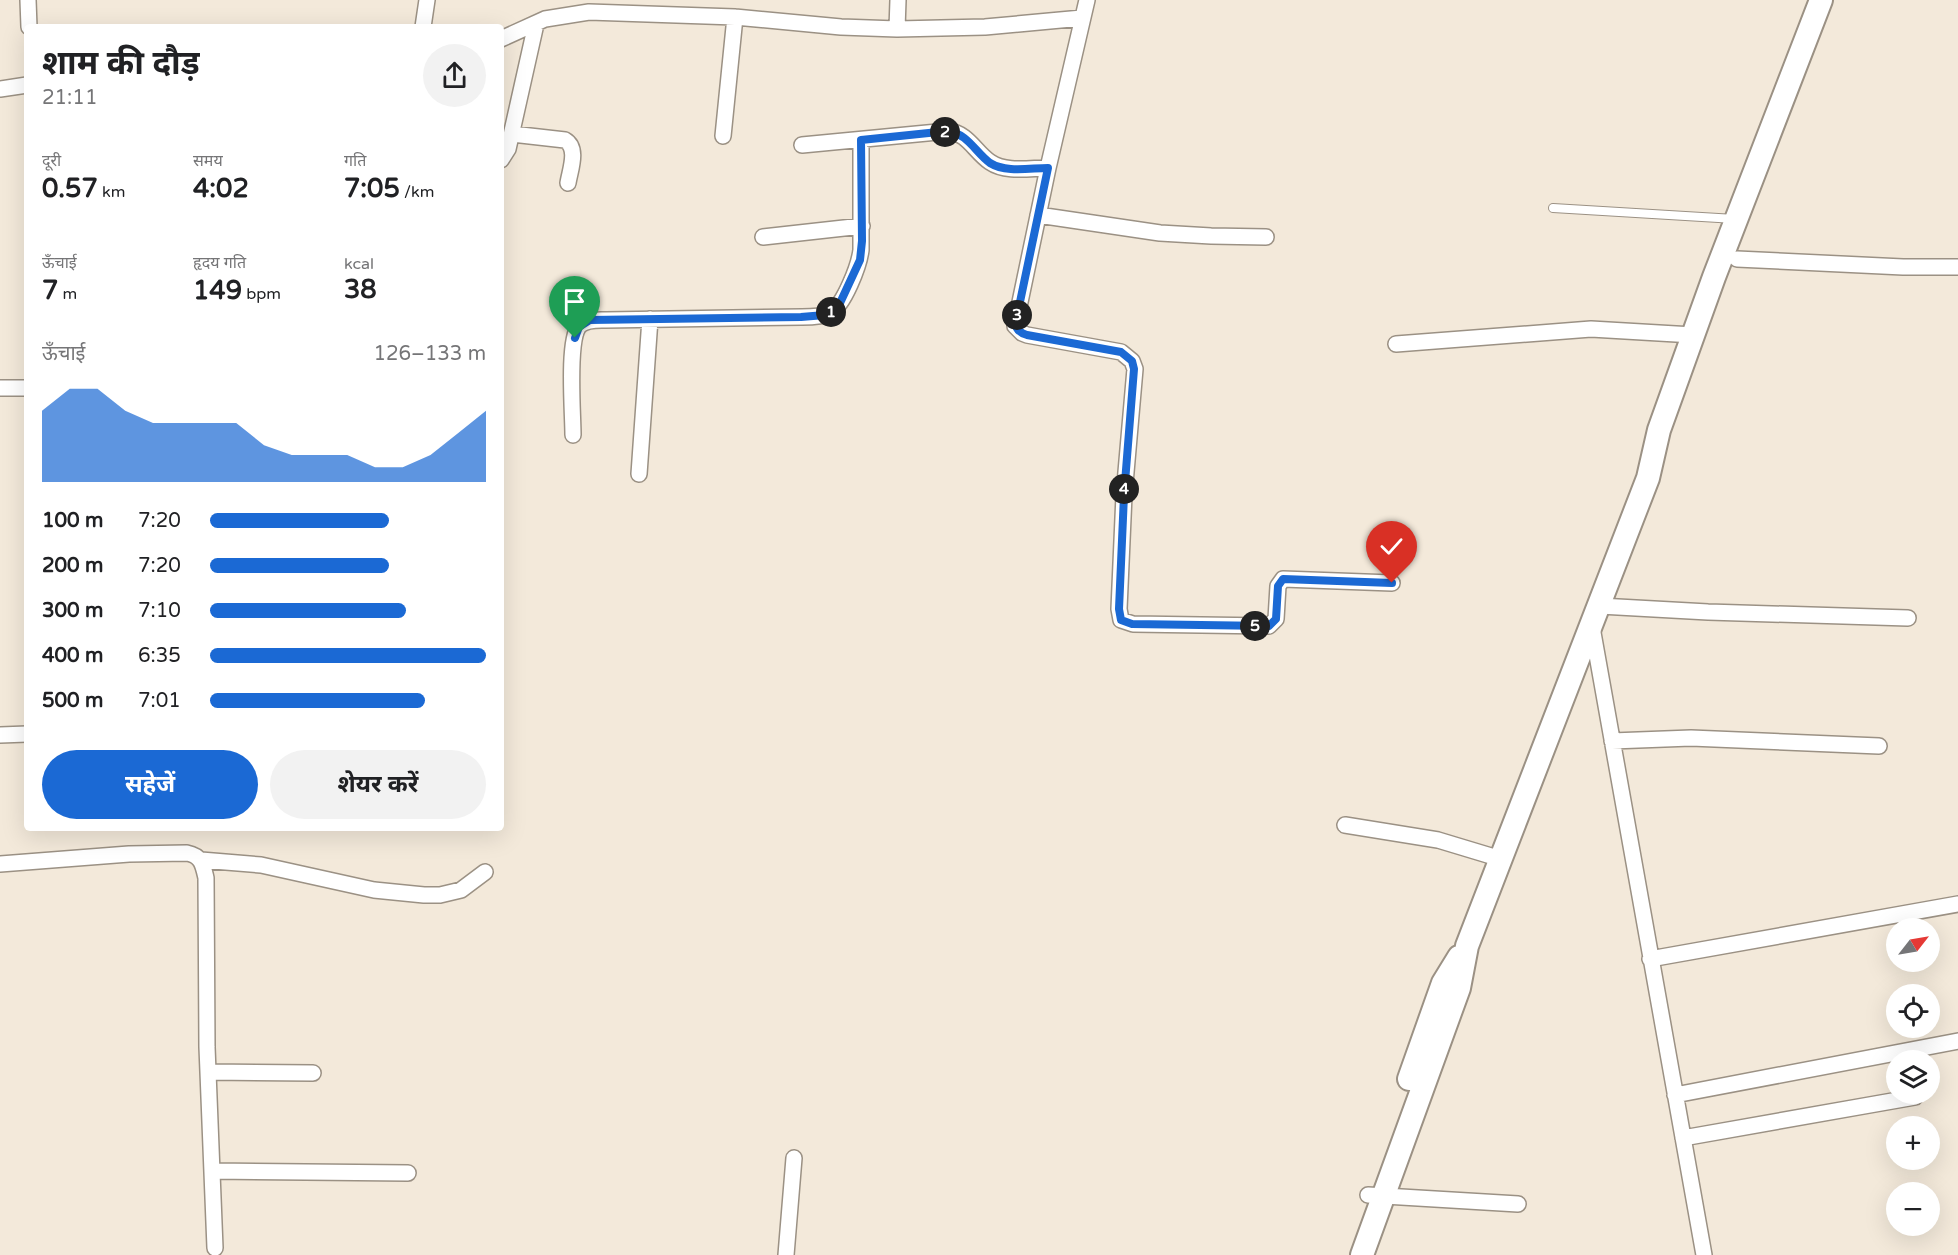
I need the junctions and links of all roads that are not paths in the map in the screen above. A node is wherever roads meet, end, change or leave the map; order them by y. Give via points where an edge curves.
1 (28, 0) edge
2 (428, 0) edge
3 (898, 0) edge
4 (1087, 0) edge
5 (1821, 0) edge
6 (1837, 0) edge
7 (735, 17) junction
8 (1082, 18) junction
9 (29, 24) edge
10 (424, 24) edge
11 (536, 24) junction
12 (897, 29) junction
13 (504, 38) edge
14 (24, 85) edge
15 (0, 89) edge
16 (512, 134) junction
17 (723, 136) dead end
18 (861, 140) junction
19 (802, 145) dead end
20 (504, 155) edge
21 (1048, 168) junction
22 (568, 183) dead end
23 (1553, 208) dead end
24 (1038, 215) junction
25 (1737, 219) junction
26 (862, 226) junction
27 (763, 237) dead end
28 (1266, 237) dead end
29 (1737, 259) junction
30 (1958, 267) edge
31 (650, 319) junction
32 (1693, 335) junction
33 (1396, 344) dead end
34 (0, 388) edge
35 (24, 388) edge
36 (573, 435) dead end
37 (639, 474) dead end
38 (1648, 478) junction
39 (1392, 583) dead end
40 (1600, 606) junction
41 (1908, 618) dead end
42 (1592, 627) junction
43 (24, 734) edge
44 (0, 735) edge
45 (1612, 741) junction
46 (1879, 746) dead end
47 (1346, 825) dead end
48 (1501, 859) junction
49 (201, 860) junction
50 (0, 864) edge
51 (485, 872) dead end
52 (1958, 904) edge
53 (1650, 959) junction
54 (1958, 1041) edge
55 (208, 1072) junction
56 (313, 1073) dead end
57 (1675, 1095) junction
58 (1886, 1102) edge
59 (1683, 1138) junction
60 (794, 1158) dead end
61 (212, 1172) junction
62 (408, 1173) dead end
63 (1376, 1196) junction
64 (1518, 1204) dead end
65 (215, 1248) dead end
66 (786, 1255) edge
67 (1347, 1255) edge
68 (1362, 1255) edge
69 (1704, 1255) edge

1 - 9 street
2 - 10 street
3 - 12 street
4 - 8 street
5 - 25 street
6 - 29 street
7 - 11 street via 589,12
7 - 12 street
7 - 17 street
8 - 12 street via 985,27
8 - 21 street
11 - 13 street
11 - 16 street
14 - 15 street
16 - 20 street
16 - 22 street via 570,143 573,150
18 - 19 street
18 - 21 street via 953,132 997,166
18 - 26 street
21 - 24 street
23 - 25 lane
24 - 28 street via 1160,233
24 - 39 street via 1016,326 1027,335 1121,352 1132,361 1134,369 1124,495 1121,620 1132,624 1269,626 1276,619 1278,586 1283,579
25 - 32 street
26 - 27 street
26 - 31 street via 860,260 840,303 830,313 801,317
29 - 30 street
29 - 38 street via 1673,435
31 - 36 street via 590,320 579,327 572,354
31 - 37 street
32 - 33 street via 1591,329
32 - 38 street via 1659,430
34 - 35 street
38 - 40 street
40 - 41 street
40 - 42 street
42 - 45 street
42 - 48 street
43 - 44 street
45 - 46 street via 1691,738
45 - 53 street
47 - 48 street via 1438,840
48 - 63 street via 1467,946 1458,988
49 - 50 street via 187,853 129,854
49 - 51 street via 261,865 374,890 424,895 461,890
49 - 55 street via 206,878
52 - 53 street
53 - 57 street
54 - 57 street
55 - 56 street
55 - 61 street
57 - 59 street
58 - 59 street
59 - 69 street
60 - 66 street
61 - 62 street
61 - 65 street
63 - 64 street
63 - 67 street
63 - 68 street

